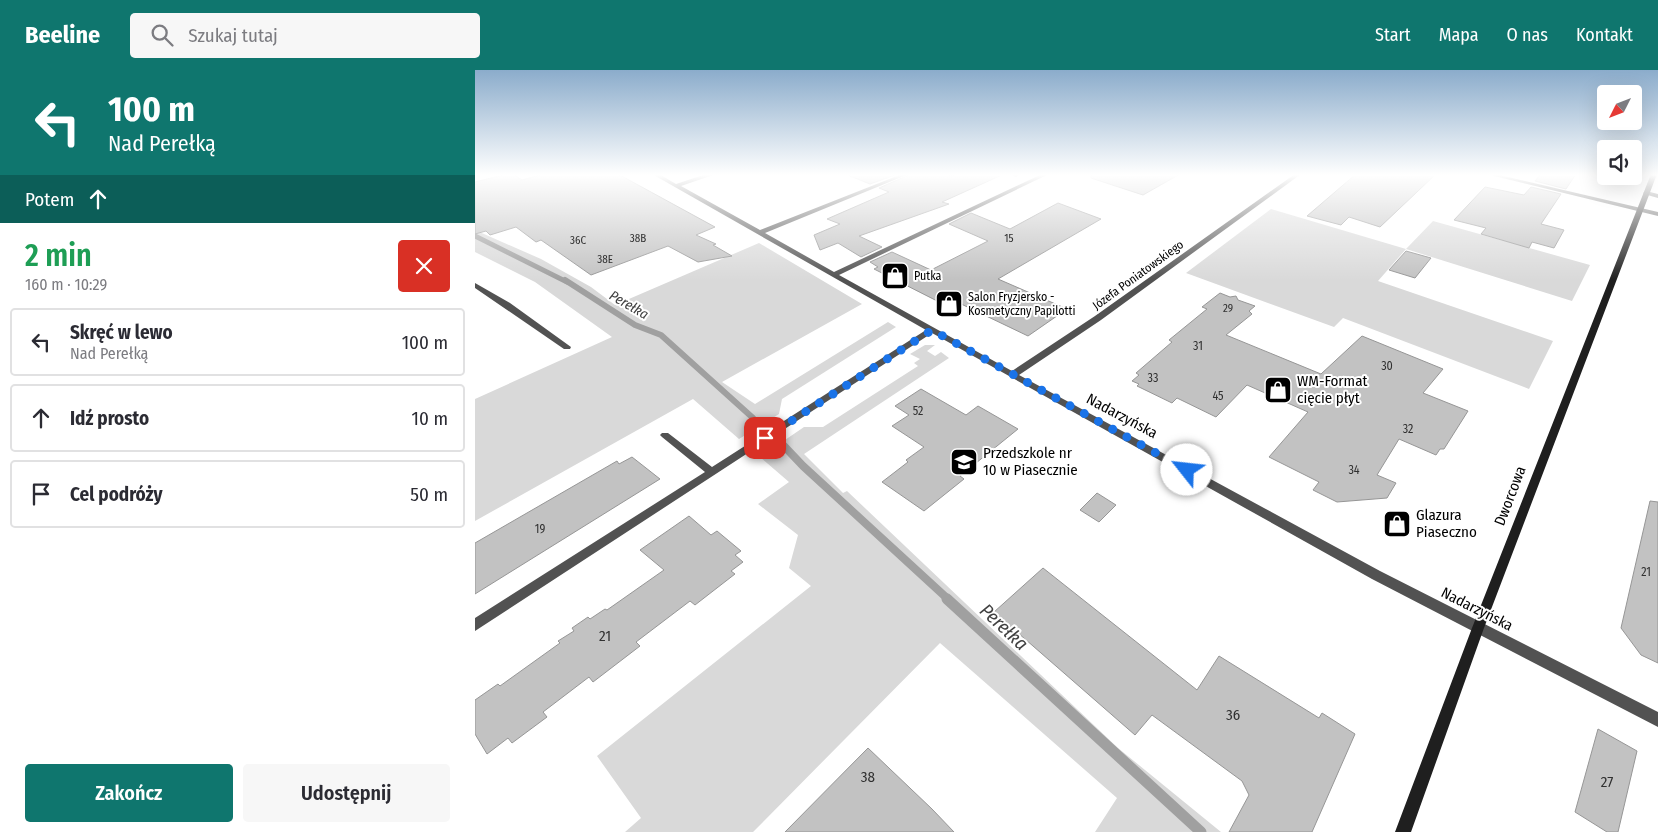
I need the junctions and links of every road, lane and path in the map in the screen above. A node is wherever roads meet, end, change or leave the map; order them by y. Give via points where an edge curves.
1 (1640, 209) edge
2 (717, 210) edge
3 (817, 210) edge
4 (970, 210) edge
5 (1249, 210) edge
6 (1642, 210) edge
7 (1658, 214) edge
8 (759, 233) junction
9 (833, 275) junction
10 (477, 289) edge
11 (932, 330) junction
12 (567, 347) dead end
13 (1013, 375) junction
14 (665, 435) dead end
15 (713, 472) junction
16 (475, 625) edge
17 (1479, 628) junction
18 (1658, 720) edge
19 (1403, 832) edge

1 - 17 street, Dworcowa
2 - 8 street, Nadarzyńska
3 - 8 street
4 - 9 street
5 - 13 street, Józefa Poniatowskiego via 1106,313
6 - 7 street
8 - 9 street, Nadarzyńska
9 - 11 street, Nadarzyńska
10 - 12 street
11 - 13 street, Nadarzyńska
11 - 15 street
13 - 17 street, Nadarzyńska via 1376,575
14 - 15 street
15 - 16 street
17 - 18 street, Nadarzyńska
17 - 19 street, Dworcowa

